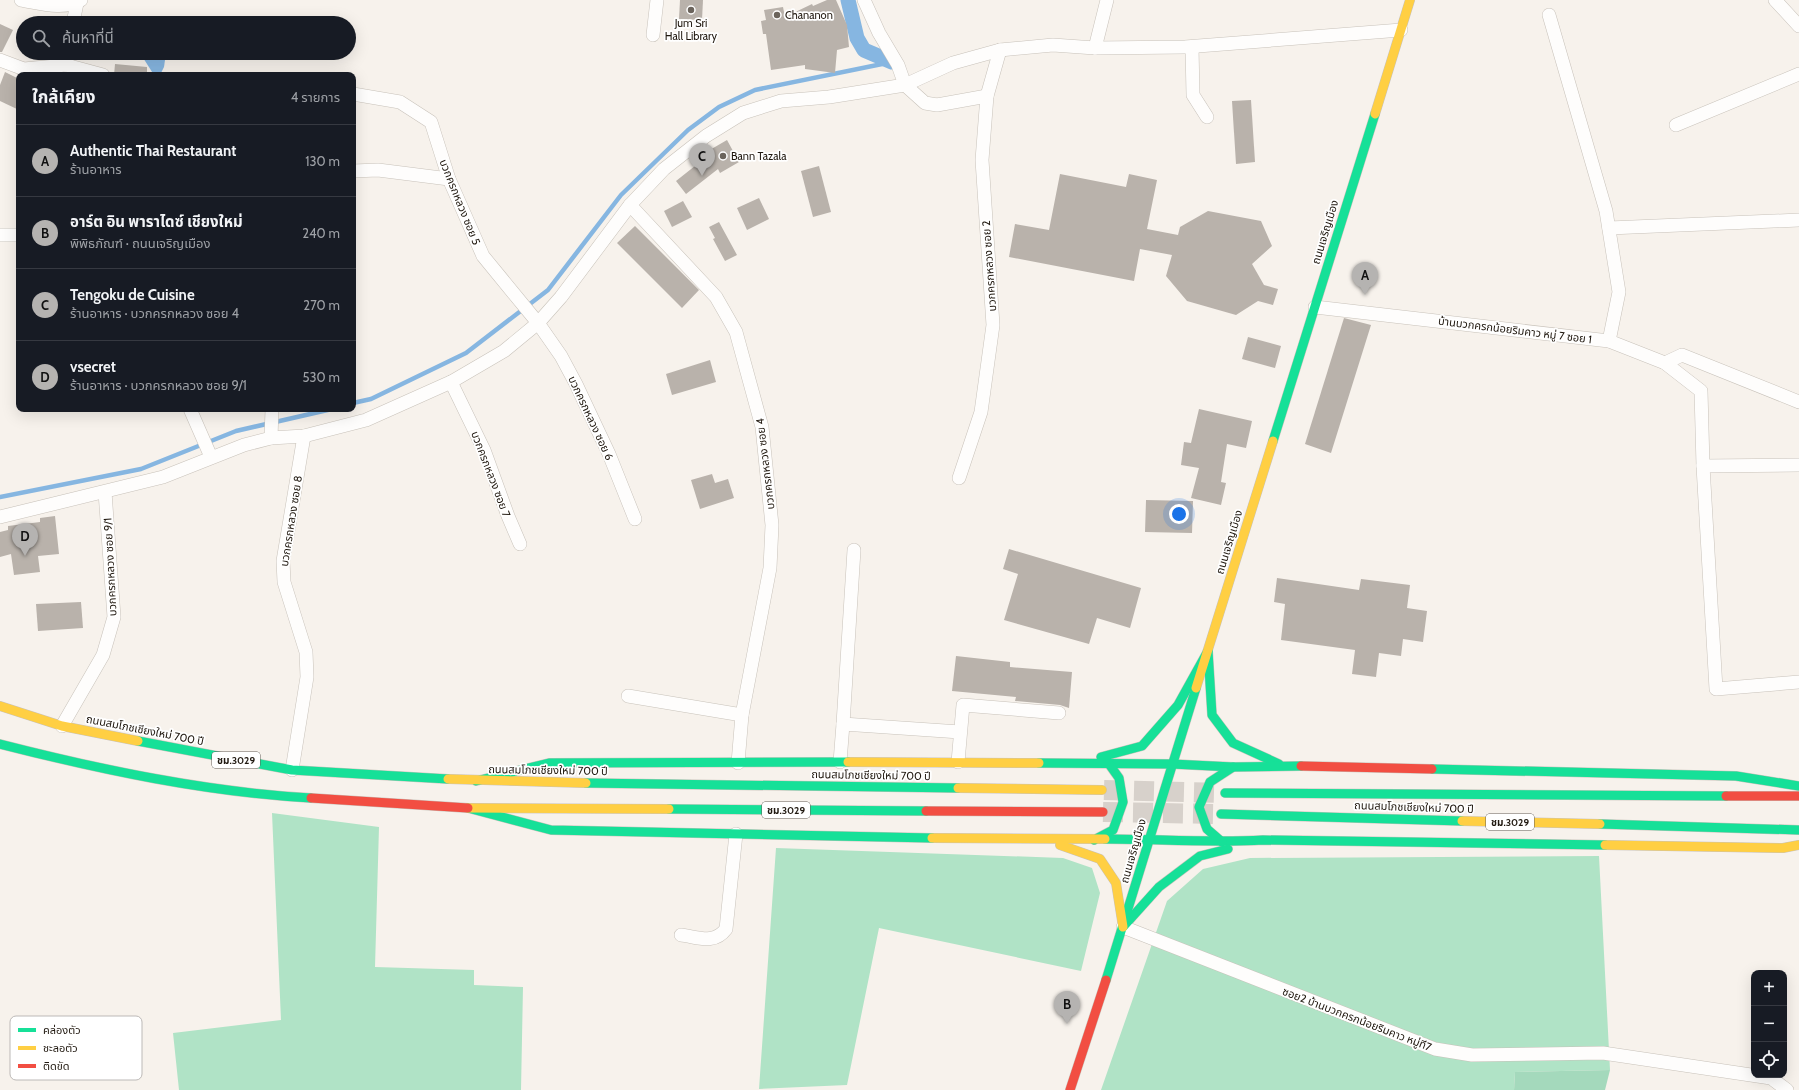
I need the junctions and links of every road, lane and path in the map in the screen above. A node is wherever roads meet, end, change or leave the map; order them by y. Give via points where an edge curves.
1 (21, 0) edge
2 (657, 0) edge
3 (864, 0) edge
4 (1107, 0) edge
5 (1410, 0) edge
6 (1775, 0) edge
7 (79, 1) edge
8 (1549, 15) dead end
9 (75, 16) edge
10 (1799, 26) edge
11 (1401, 30) junction
12 (653, 35) dead end
13 (1192, 47) junction
14 (1095, 48) junction
15 (1000, 50) junction
16 (0, 60) edge
17 (63, 60) edge
18 (69, 60) edge
19 (96, 72) edge
20 (1799, 74) edge
21 (905, 85) junction
22 (356, 95) edge
23 (987, 96) junction
24 (1207, 117) dead end
25 (1676, 125) dead end
26 (356, 171) edge
27 (449, 179) junction
28 (630, 205) junction
29 (1799, 220) edge
30 (1609, 228) junction
31 (0, 235) edge
32 (16, 235) edge
33 (1316, 307) junction
34 (538, 323) junction
35 (1609, 341) junction
36 (1665, 363) junction
37 (451, 382) junction
38 (1799, 402) edge
39 (191, 412) edge
40 (272, 412) edge
41 (304, 436) junction
42 (271, 438) junction
43 (211, 457) junction
44 (1799, 464) edge
45 (1703, 466) junction
46 (959, 478) dead end
47 (105, 492) junction
48 (0, 517) edge
49 (635, 519) dead end
50 (520, 544) dead end
51 (854, 550) dead end
52 (1208, 651) junction
53 (1799, 682) edge
54 (628, 696) dead end
55 (0, 706) edge
56 (1059, 714) dead end
57 (742, 715) junction
58 (843, 724) junction
59 (62, 726) junction
60 (960, 732) junction
61 (0, 744) edge
62 (840, 762) junction
63 (958, 762) junction
64 (738, 763) junction
65 (1076, 764) junction
66 (1109, 764) junction
67 (1172, 764) junction
68 (1282, 766) junction
69 (1233, 767) junction
70 (292, 770) junction
71 (476, 781) junction
72 (1799, 786) edge
73 (1102, 790) tunnel mouth
74 (1225, 793) tunnel mouth
75 (1799, 796) edge
76 (468, 808) junction
77 (1103, 812) tunnel mouth
78 (1220, 814) tunnel mouth
79 (1799, 830) edge
80 (736, 834) junction
81 (1149, 839) junction
82 (1043, 840) junction
83 (1094, 840) junction
84 (1263, 840) junction
85 (1222, 842) junction
86 (1799, 845) edge
87 (1123, 927) junction
88 (681, 935) dead end
89 (1070, 1090) edge
90 (1787, 1090) edge

1 - 7 street via 56,6
2 - 12 street
3 - 21 street via 898,65
4 - 14 street
5 - 11 main road, ถนนเจริญเมือง
6 - 10 street
7 - 9 street
8 - 30 street
11 - 13 street
11 - 33 main road, ถนนเจริญเมือง
13 - 14 street
13 - 24 street via 1193,95
14 - 15 street via 1053,45
15 - 21 street via 953,63
15 - 23 street, บวกครกหลวง ซอย 2
16 - 17 street via 24,70
18 - 19 street
20 - 25 street
21 - 23 street via 925,103 937,105
21 - 28 street via 829,97 781,101 743,113 706,136 664,169
22 - 27 street, บวกครกหลวง ซอย 5 via 400,102 431,122
23 - 46 street, บวกครกหลวง ซอย 2 via 982,160 993,325 981,412
26 - 27 street via 378,170
27 - 34 street, บวกครกหลวง ซอย 5 via 483,256
28 - 34 street via 561,297
28 - 57 street, บวกครกหลวง ซอย 4 via 716,297 736,332 762,427 772,525 770,568
29 - 30 street
30 - 35 street via 1619,292
31 - 32 street
33 - 35 street, บ้านบวกครกน้อยริมคาว หมู่ 7 ซอย 1
33 - 52 main road, ถนนเจริญเมือง
34 - 37 street via 504,351
34 - 49 street, บวกครกหลวง ซอย 6 via 561,356 576,384 609,454
35 - 36 street, บ้านบวกครกน้อยริมคาว หมู่ 7 ซอย 1
36 - 38 street via 1682,355
36 - 45 street, บ้านบวกครกน้อยริมคาว หมู่ 7 ซอย 1 via 1701,391
37 - 41 street via 366,420
37 - 50 street, บวกครกหลวง ซอย 7 via 484,450
39 - 43 street
40 - 42 street
41 - 42 street
41 - 70 street, บวกครกหลวง ซอย 8 via 283,561 284,582 306,652 307,677
42 - 43 street
43 - 47 street via 163,477
44 - 45 street
45 - 53 street via 1716,689
47 - 48 street
47 - 59 street, บวกครกหลวง ซอย 9/1 via 114,617 103,655
51 - 58 street
52 - 65 main road via 1178,705 1142,746
52 - 67 main road, ถนนเจริญเมือง
52 - 68 main road via 1212,715 1232,743
54 - 57 street
55 - 59 main road, ถนนสมโภชเชียงใหม่ 700 ปี / ชม.3029
56 - 60 street via 963,705
57 - 64 street, บวกครกหลวง ซอย 4
58 - 60 street
58 - 62 street
59 - 70 main road, ถนนสมโภชเชียงใหม่ 700 ปี / ชม.3029
60 - 63 street
61 - 76 main road, ชม.3029 via 182,784 277,796
62 - 63 main road
62 - 64 main road
63 - 65 main road
64 - 71 main road via 549,763
65 - 66 main road
66 - 67 main road
66 - 83 main road via 1118,778 1123,802 1113,830
67 - 69 main road
67 - 81 main road, ถนนเจริญเมือง
68 - 69 main road
68 - 72 main road via 1736,776
69 - 85 main road via 1210,782 1198,807 1207,829
70 - 71 main road, ถนนสมโภชเชียงใหม่ 700 ปี / ชม.3029
71 - 73 main road, ถนนสมโภชเชียงใหม่ 700 ปี / ชม.3029
74 - 75 main road, ถนนสมโภชเชียงใหม่ 700 ปี
76 - 77 main road, ชม.3029
76 - 80 main road via 551,830
78 - 79 main road, ถนนสมโภชเชียงใหม่ 700 ปี / ชม.3029
80 - 82 main road
80 - 88 street via 726,929 713,940
81 - 83 main road
81 - 85 main road
81 - 87 main road, ถนนเจริญเมือง
82 - 83 main road
82 - 87 main road via 1100,859 1116,883
84 - 85 main road
84 - 86 main road via 1783,848
84 - 87 main road via 1200,856 1159,887
87 - 89 main road, ถนนเจริญเมือง
87 - 90 street, ซอย2 บ้านบวกครกน้อยริมคาว หมู่ที7 via 1435,1050 1472,1055 1603,1053 1771,1078

